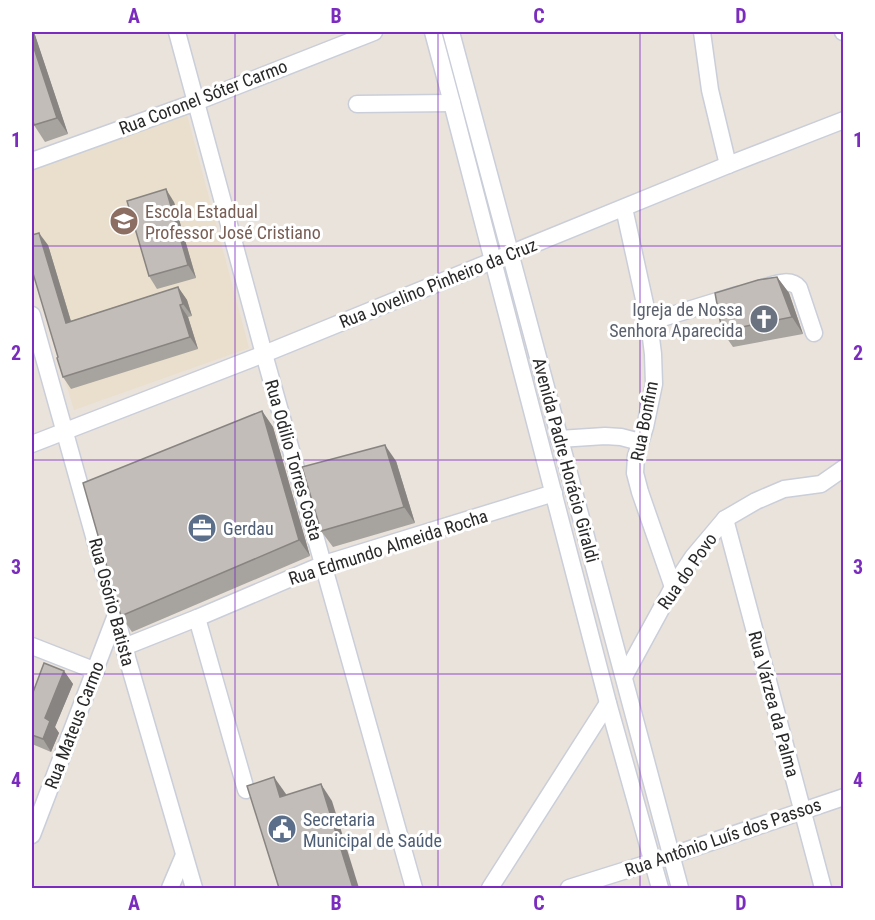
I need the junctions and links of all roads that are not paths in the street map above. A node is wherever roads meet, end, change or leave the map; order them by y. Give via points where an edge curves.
1 (177, 32) edge
2 (374, 32) edge
3 (433, 32) edge
4 (451, 32) edge
5 (702, 32) edge
6 (196, 102) junction
7 (453, 103) junction
8 (357, 104) dead end
9 (843, 120) edge
10 (32, 160) edge
11 (728, 165) junction
12 (624, 208) junction
13 (511, 254) junction
14 (493, 261) junction
15 (32, 315) edge
16 (649, 322) junction
17 (814, 333) dead end
18 (264, 354) junction
19 (64, 431) junction
20 (559, 439) junction
21 (640, 442) junction
22 (32, 444) edge
23 (843, 468) edge
24 (821, 484) junction
25 (843, 484) edge
26 (554, 493) junction
27 (725, 519) junction
28 (324, 564) junction
29 (672, 587) junction
30 (116, 615) junction
31 (197, 618) junction
32 (32, 646) edge
33 (124, 647) junction
34 (96, 671) junction
35 (624, 677) junction
36 (608, 703) junction
37 (246, 790) edge
38 (843, 797) edge
39 (803, 811) junction
40 (32, 835) edge
41 (184, 855) junction
42 (671, 855) junction
43 (652, 862) junction
44 (170, 888) edge
45 (194, 888) edge
46 (414, 888) edge
47 (490, 888) edge
48 (569, 888) edge
49 (660, 888) edge
50 (680, 888) edge
51 (823, 888) edge

1 - 6 street, Rua Odilio Torres Costa
2 - 6 street, Rua Coronel Sóter Carmo
3 - 7 street, Avenida Padre Horácio Giraldi
4 - 13 street, Avenida Padre Horácio Giraldi
5 - 11 street via 710,90
6 - 10 street, Rua Coronel Sóter Carmo
6 - 18 street, Rua Odilio Torres Costa
7 - 8 street
7 - 14 street, Avenida Padre Horácio Giraldi
9 - 11 street, Rua Jovelino Pinheiro da Cruz
11 - 12 street, Rua Jovelino Pinheiro da Cruz
12 - 13 street, Rua Jovelino Pinheiro da Cruz
12 - 16 street, Rua Bonfim
13 - 14 street, Rua Jovelino Pinheiro da Cruz
13 - 20 street, Avenida Padre Horácio Giraldi
14 - 18 street, Rua Jovelino Pinheiro da Cruz
14 - 26 street, Avenida Padre Horácio Giraldi
15 - 19 street, Rua Osório Batista
16 - 17 street via 788,282 800,288
16 - 21 street, Rua Bonfim via 654,384
18 - 19 street, Rua Jovelino Pinheiro da Cruz
18 - 28 street, Rua Odilio Torres Costa
19 - 22 street, Rua Jovelino Pinheiro da Cruz
19 - 30 street, Rua Osório Batista
20 - 21 street via 604,435
20 - 35 street, Avenida Padre Horácio Giraldi
21 - 29 street, Rua Bonfim via 635,473
23 - 24 street, Rua do Povo
24 - 25 street
24 - 27 street, Rua do Povo via 784,489
26 - 28 street, Rua Edmundo Almeida Rocha
26 - 36 street, Avenida Padre Horácio Giraldi
27 - 29 street, Rua do Povo
27 - 39 street, Rua Várzea da Palma
28 - 31 street, Rua Edmundo Almeida Rocha
28 - 46 street, Rua Odilio Torres Costa
29 - 35 street, Rua do Povo
30 - 33 street, Rua Osório Batista
30 - 34 street, Rua Mateus Carmo
31 - 33 street, Rua Edmundo Almeida Rocha
31 - 37 street
32 - 34 street
33 - 41 street, Rua Osório Batista
34 - 40 street, Rua Mateus Carmo
35 - 42 street, Avenida Padre Horácio Giraldi
36 - 43 street, Avenida Padre Horácio Giraldi
36 - 47 street
38 - 39 street, Rua Antônio Luís dos Passos
39 - 42 street, Rua Antônio Luís dos Passos
39 - 51 street, Rua Várzea da Palma
41 - 44 street
41 - 45 street, Rua Osório Batista
42 - 43 street, Rua Antônio Luís dos Passos
42 - 50 street, Avenida Padre Horácio Giraldi
43 - 48 street, Rua Antônio Luís dos Passos
43 - 49 street, Avenida Padre Horácio Giraldi

